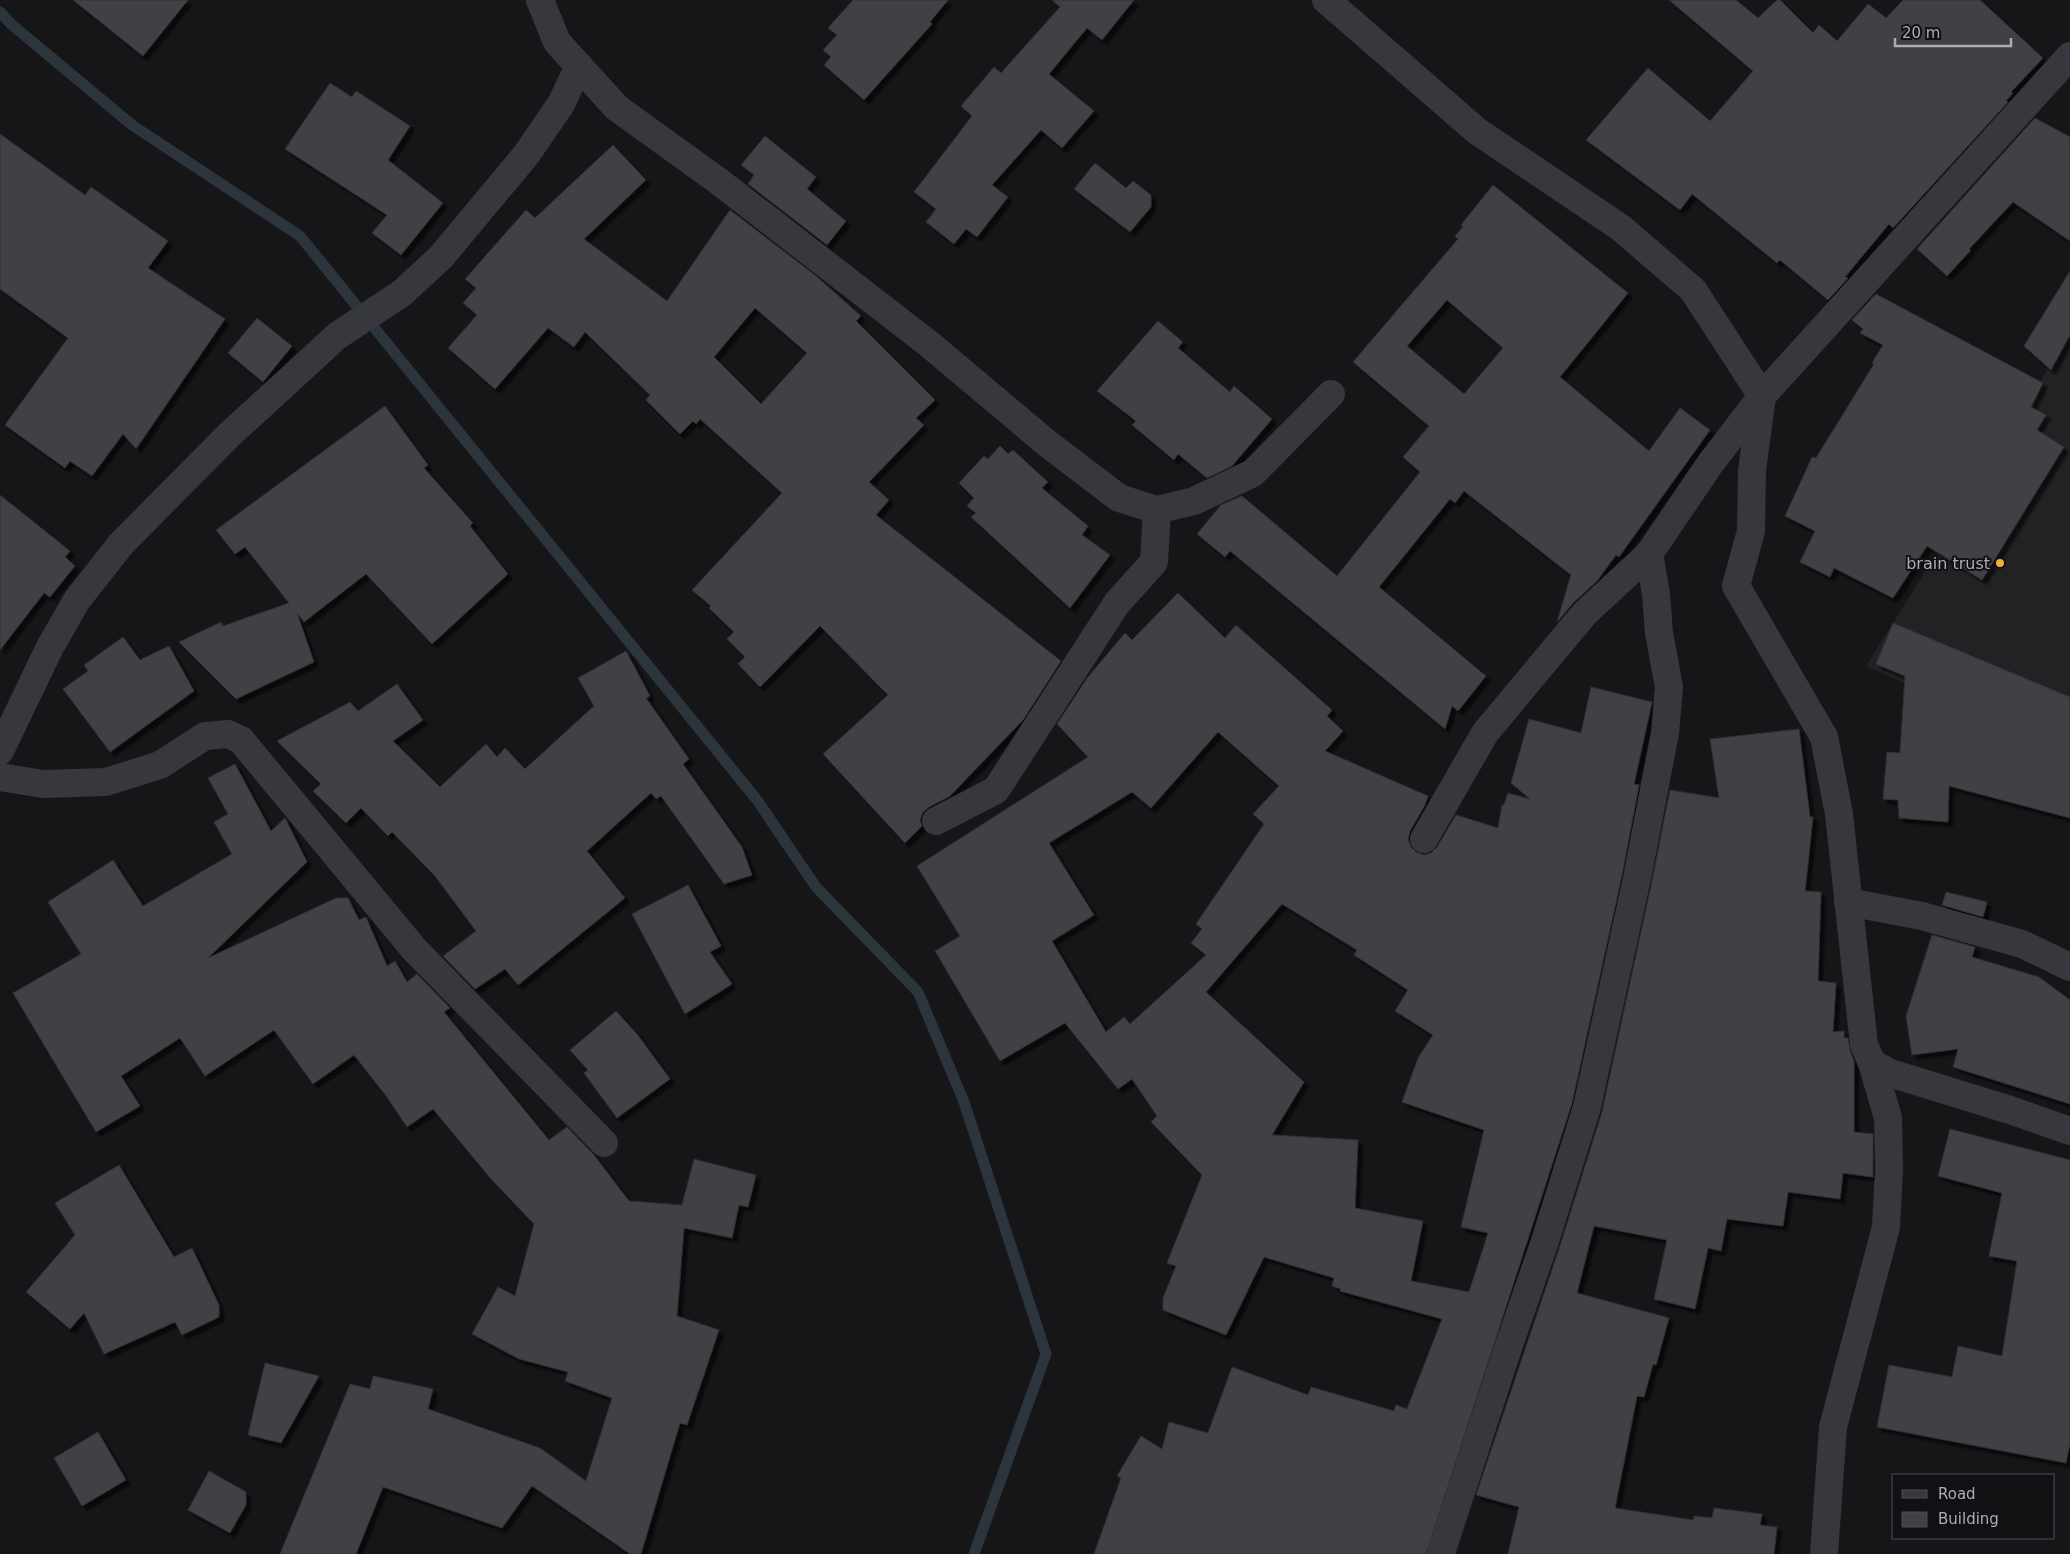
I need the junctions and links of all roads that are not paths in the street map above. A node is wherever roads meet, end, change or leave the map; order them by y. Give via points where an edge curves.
1 (540, 0) edge
2 (1326, 0) edge
3 (2070, 56) edge
4 (579, 66) junction
5 (1330, 394) dead end
6 (1762, 396) junction
7 (1157, 510) junction
8 (1649, 554) junction
9 (0, 751) edge
10 (0, 777) edge
11 (936, 821) dead end
12 (1424, 839) dead end
13 (1848, 902) junction
14 (2070, 967) edge
15 (1872, 1063) junction
16 (2070, 1130) edge
17 (604, 1143) dead end
18 (1441, 1553) edge
19 (1824, 1554) edge

1 - 4 street via 558,42
2 - 6 street via 1477,131 1621,228 1693,290
3 - 6 street
4 - 7 street via 617,108 717,180 929,344 1064,456 1119,498
4 - 9 street via 561,104 526,154 441,256 402,293 337,336 228,436 121,544 77,600
5 - 7 street via 1253,474 1194,501
6 - 8 street via 1710,464
6 - 13 street via 1752,471 1751,531 1736,586 1824,737 1839,814
7 - 11 street via 1154,562 1117,603 996,790
8 - 12 street via 1585,613 1485,734
8 - 18 street via 1669,687 1666,733 1637,878 1587,1107
10 - 17 street via 43,784 106,782 160,765 205,736 228,734 241,740 414,950
13 - 14 street via 1922,916 2022,944
13 - 15 street via 1864,1045
15 - 16 street via 1890,1073
15 - 19 street via 1888,1118 1890,1170 1886,1227 1833,1427

